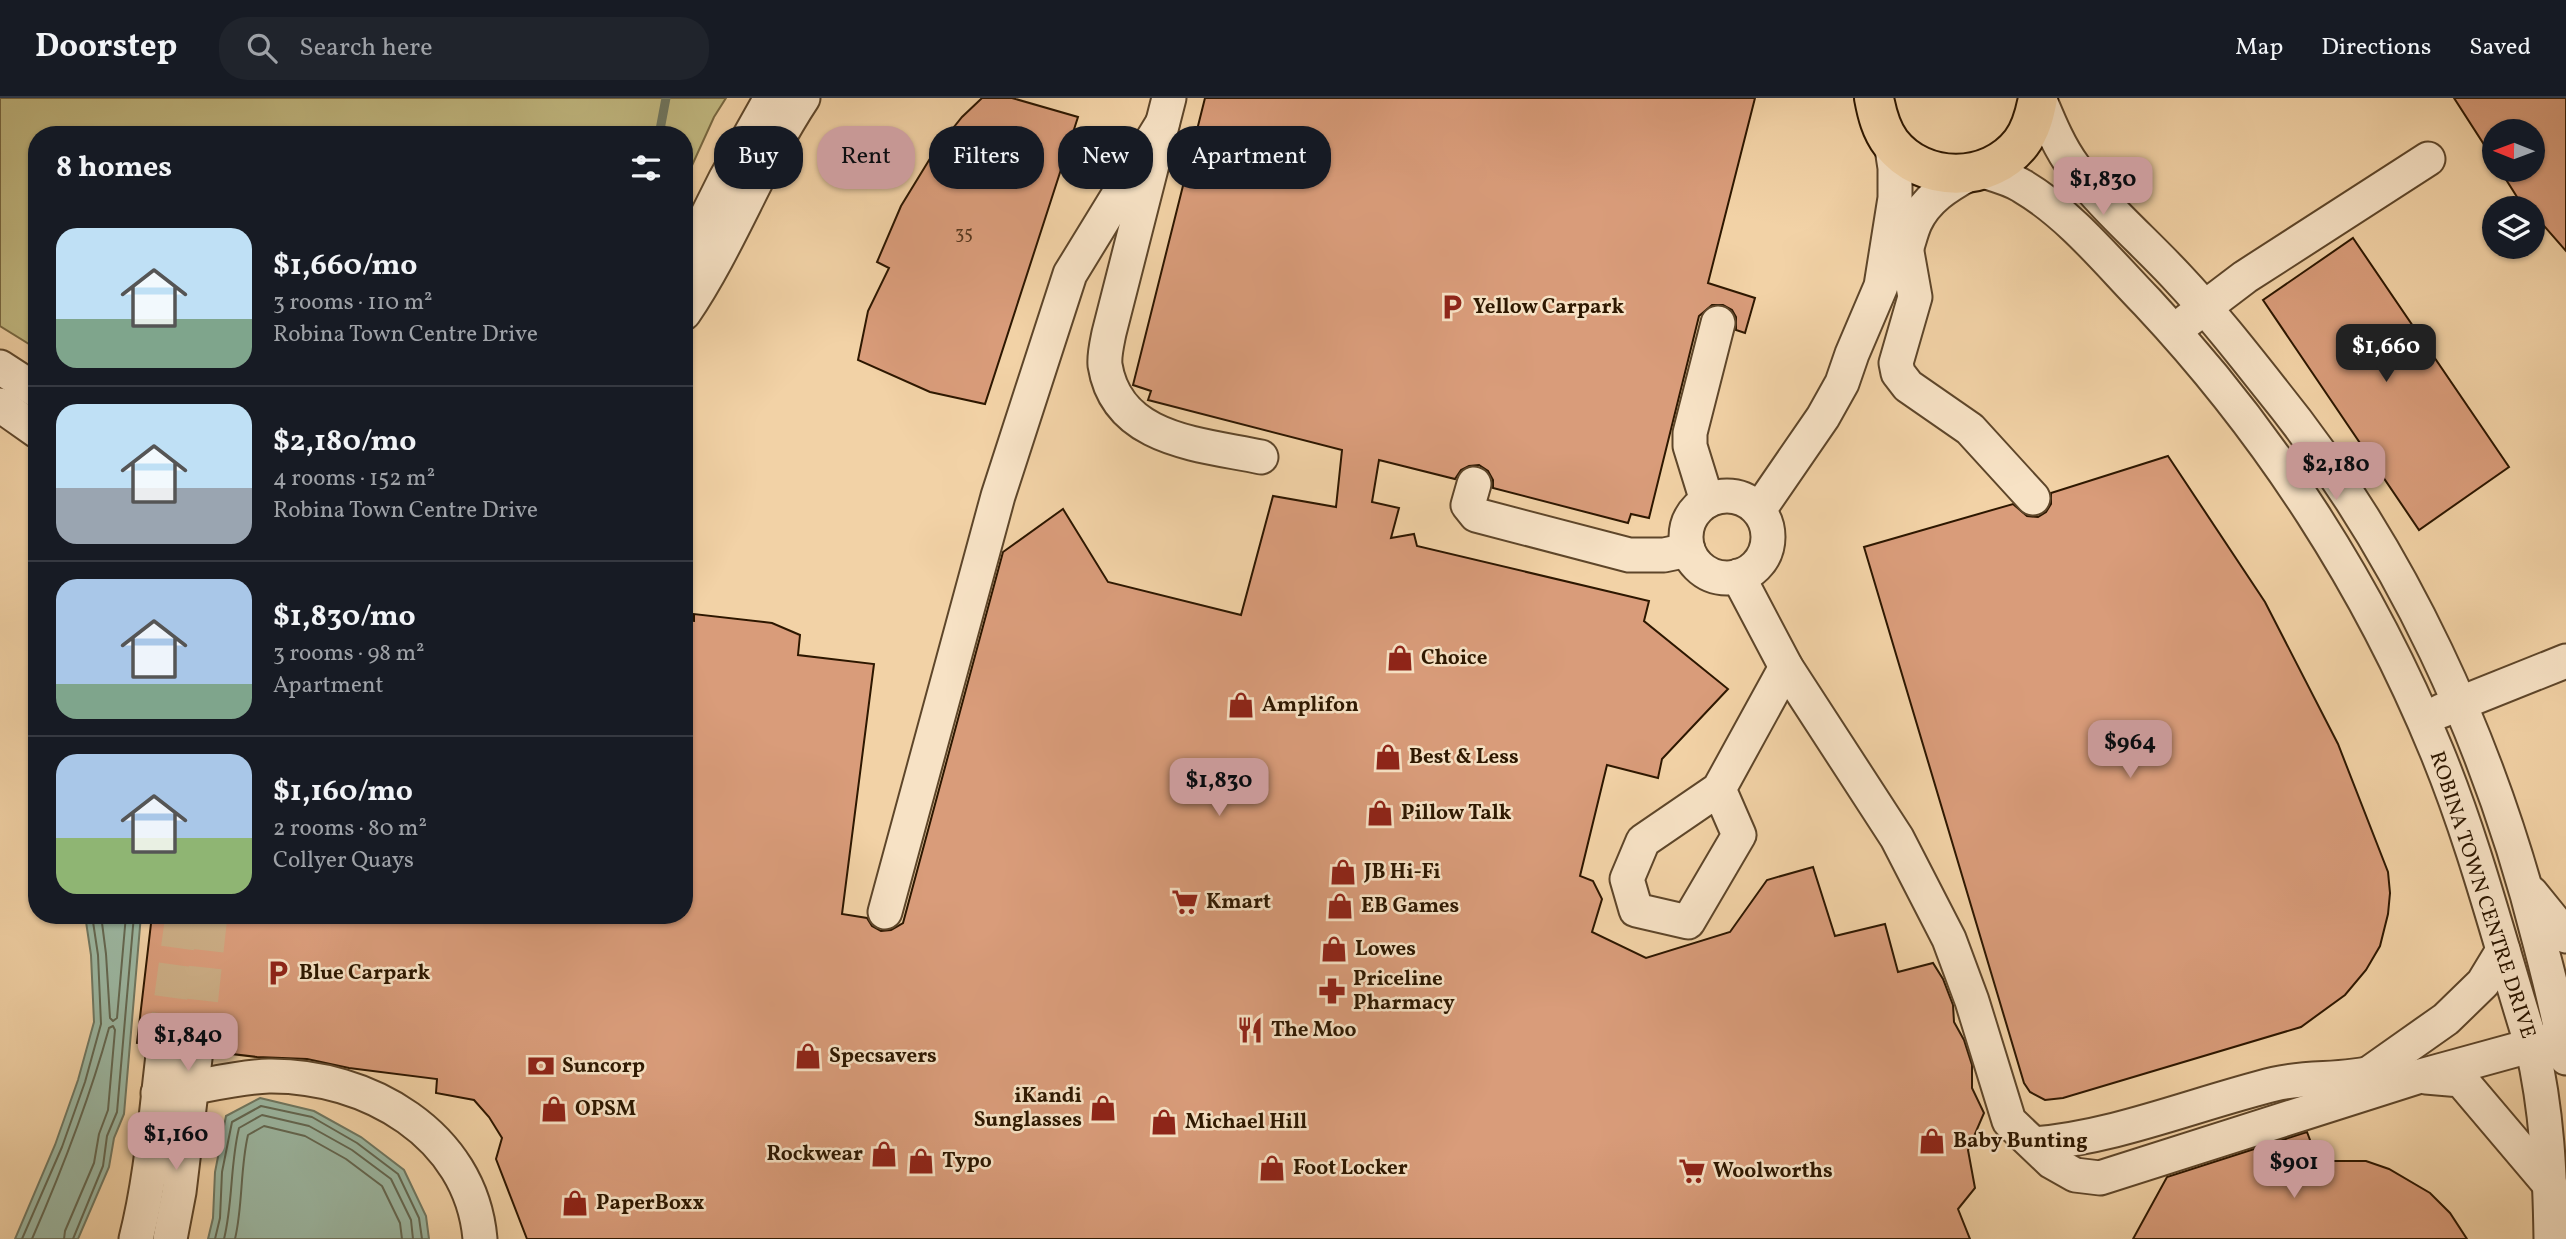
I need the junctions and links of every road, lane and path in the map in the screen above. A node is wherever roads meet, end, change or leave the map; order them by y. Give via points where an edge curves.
1 (771, 98) edge
2 (803, 98) edge
3 (1874, 98) edge
4 (2038, 98) edge
5 (1165, 111) edge
6 (1891, 142) junction
7 (2428, 159) dead end
8 (1976, 172) junction
9 (693, 244) edge
10 (1907, 252) junction
11 (1881, 286) junction
12 (693, 298) edge
13 (2204, 306) junction
14 (1717, 323) dead end
15 (2175, 332) junction
16 (0, 367) edge
17 (28, 385) edge
18 (0, 405) edge
19 (28, 425) edge
20 (1261, 457) dead end
21 (1474, 484) dead end
22 (2033, 498) dead end
23 (1707, 500) junction
24 (1759, 510) junction
25 (1688, 550) junction
26 (1738, 576) junction
27 (2566, 661) edge
28 (1786, 667) junction
29 (2459, 702) junction
30 (2422, 719) junction
31 (1719, 789) dead end
32 (2526, 885) junction
33 (885, 912) dead end
34 (2566, 936) edge
35 (2503, 950) junction
36 (2554, 1034) edge
37 (180, 1048) tunnel mouth
38 (2368, 1074) junction
39 (2417, 1077) junction
40 (174, 1091) junction
41 (2034, 1144) junction
42 (2550, 1185) junction
43 (136, 1239) edge
44 (170, 1239) edge
45 (480, 1239) edge
46 (2551, 1239) edge

1 - 9 street
2 - 12 street
3 - 6 main road via 1879,121
4 - 8 main road via 2022,142 2004,159
4 - 13 street, ROBINA TOWN CENTRE DRIVE via 2074,167
5 - 20 street via 1109,332 1105,362 1111,387 1139,424 1189,442
5 - 33 street via 1070,274 998,496
6 - 8 main road via 1906,158 1926,169 1947,174
6 - 11 street via 1895,198
7 - 13 street
8 - 10 street via 1940,190 1916,221
8 - 15 street, ROBINA TOWN CENTRE DRIVE via 2020,184 2045,201
10 - 11 street
10 - 22 street via 1915,297 1896,363 1898,373 1908,386 1970,429
11 - 24 street via 1842,383
13 - 15 street
13 - 29 street, ROBINA TOWN CENTRE DRIVE via 2274,393 2355,507 2397,576
14 - 23 street via 1689,446
15 - 30 street, ROBINA TOWN CENTRE DRIVE via 2282,467 2341,559 2384,635
16 - 17 street
18 - 19 street
21 - 25 street via 1468,505 1476,514 1629,555
23 - 24 street via 1738,497
23 - 25 street via 1692,513 1687,525
24 - 26 street via 1768,536 1766,549 1760,561
25 - 26 street via 1702,570 1714,576
26 - 28 street
27 - 29 street
28 - 31 street
28 - 41 street via 1897,838 1949,939 2009,1121
29 - 30 street
29 - 32 street, ROBINA TOWN CENTRE DRIVE via 2506,820
30 - 35 street, ROBINA TOWN CENTRE DRIVE via 2454,798
32 - 34 street
32 - 36 street, ROBINA TOWN CENTRE DRIVE
35 - 36 street, ROBINA TOWN CENTRE DRIVE
35 - 38 street via 2483,983 2446,1019
36 - 38 street
36 - 39 street
36 - 42 street, ROBINA TOWN CENTRE DRIVE via 2542,1087
37 - 40 street
38 - 41 street via 2278,1083 2085,1138
39 - 41 street via 2101,1178 2075,1175 2052,1162
39 - 42 street via 2461,1080
40 - 43 street
40 - 44 street via 179,1192
40 - 45 street via 267,1076 294,1078 352,1090 398,1110 440,1144 454,1162 470,1195
42 - 46 street, ROBINA TOWN CENTRE DRIVE

